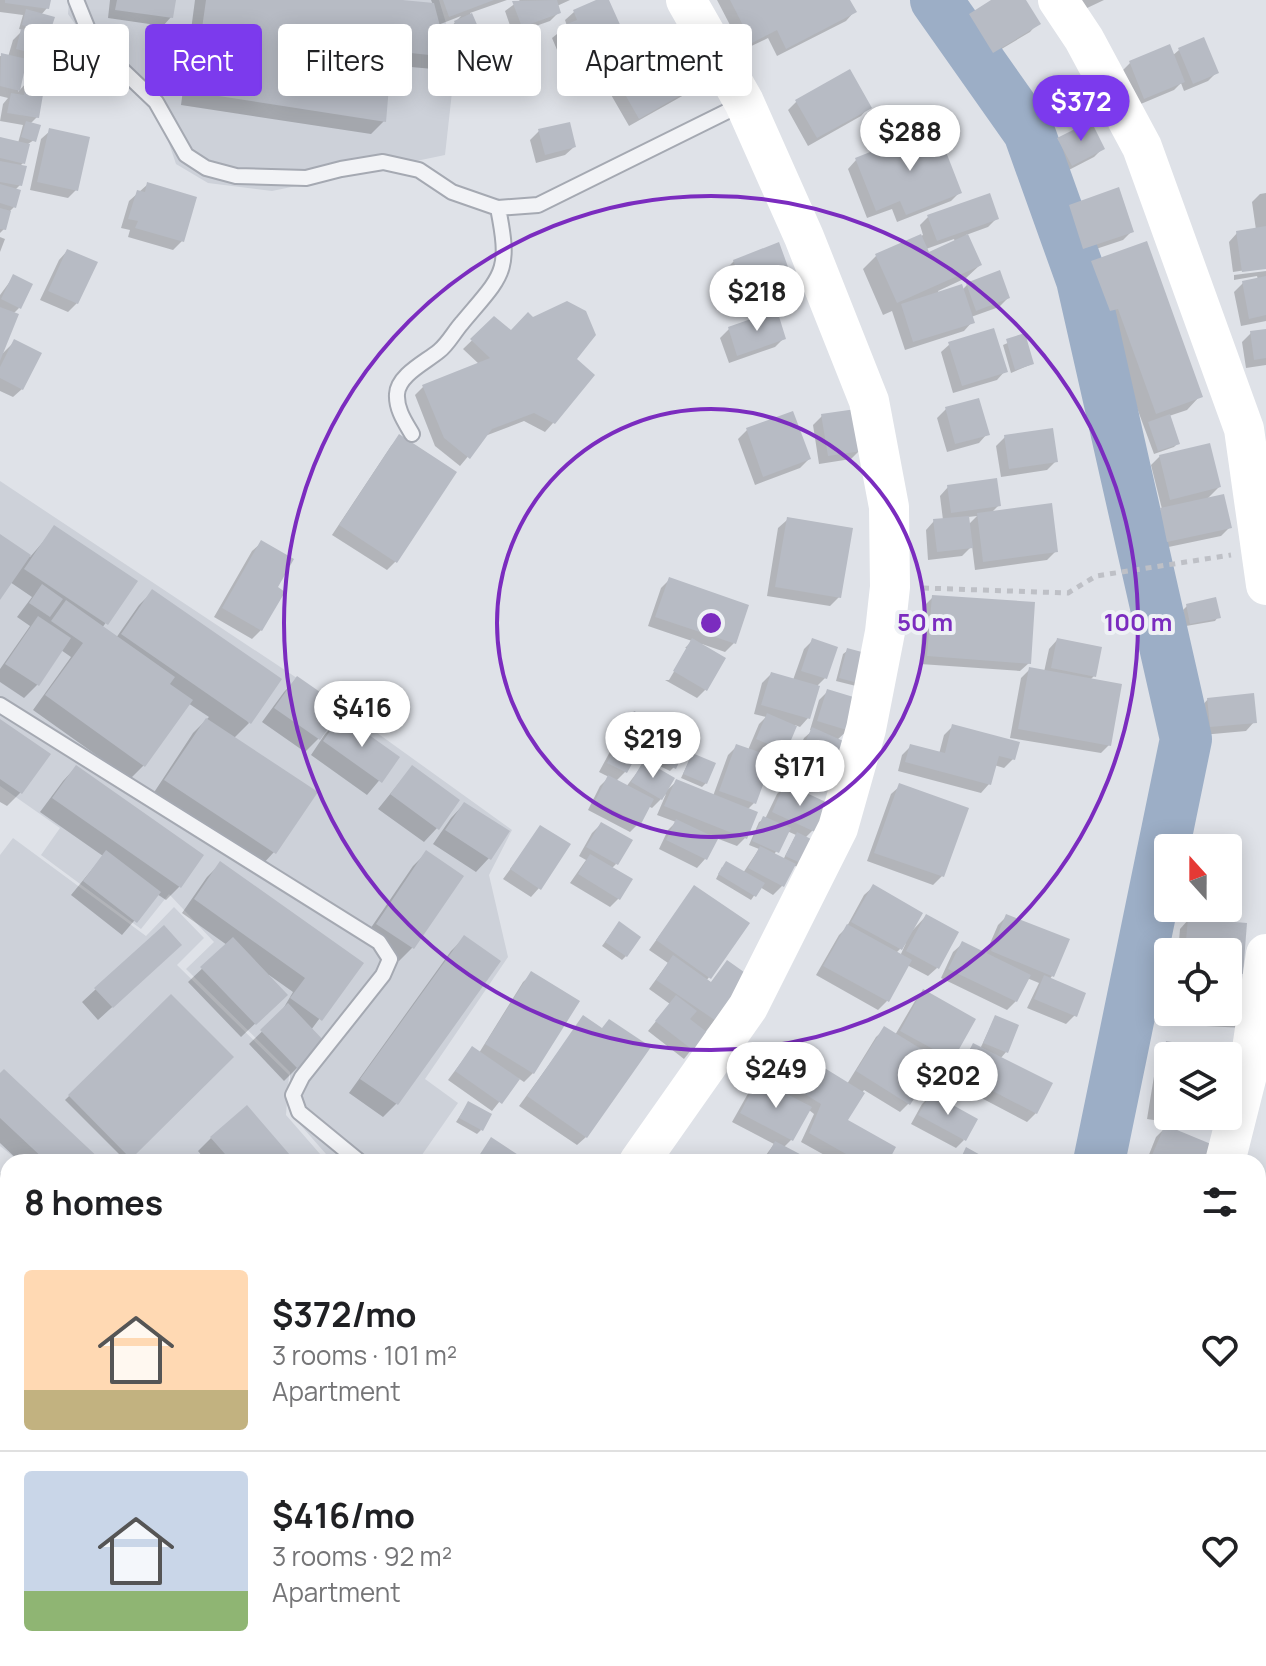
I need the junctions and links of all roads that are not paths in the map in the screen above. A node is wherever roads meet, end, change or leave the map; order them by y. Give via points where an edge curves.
1 (76, 0) edge
2 (686, 0) edge
3 (1058, 0) edge
4 (744, 102) junction
5 (498, 208) junction
6 (1255, 429) edge
7 (412, 434) dead end
8 (1266, 585) edge
9 (0, 705) edge
10 (1266, 954) edge
11 (350, 1154) edge
12 (645, 1154) edge
13 (1227, 1154) edge

1 - 5 lane via 93,42 156,102 186,155 206,168 236,176 306,178 383,162 419,170 452,192
2 - 4 main road
3 - 6 main road via 1142,147
4 - 5 lane via 538,205
4 - 12 main road via 869,401 889,507 890,587 866,729 838,828 748,1007
5 - 7 lane via 503,268 442,349 399,386 400,412
6 - 8 main road
9 - 11 lane via 379,942 390,959 383,975 293,1095 299,1112
10 - 13 main road via 1250,1063

